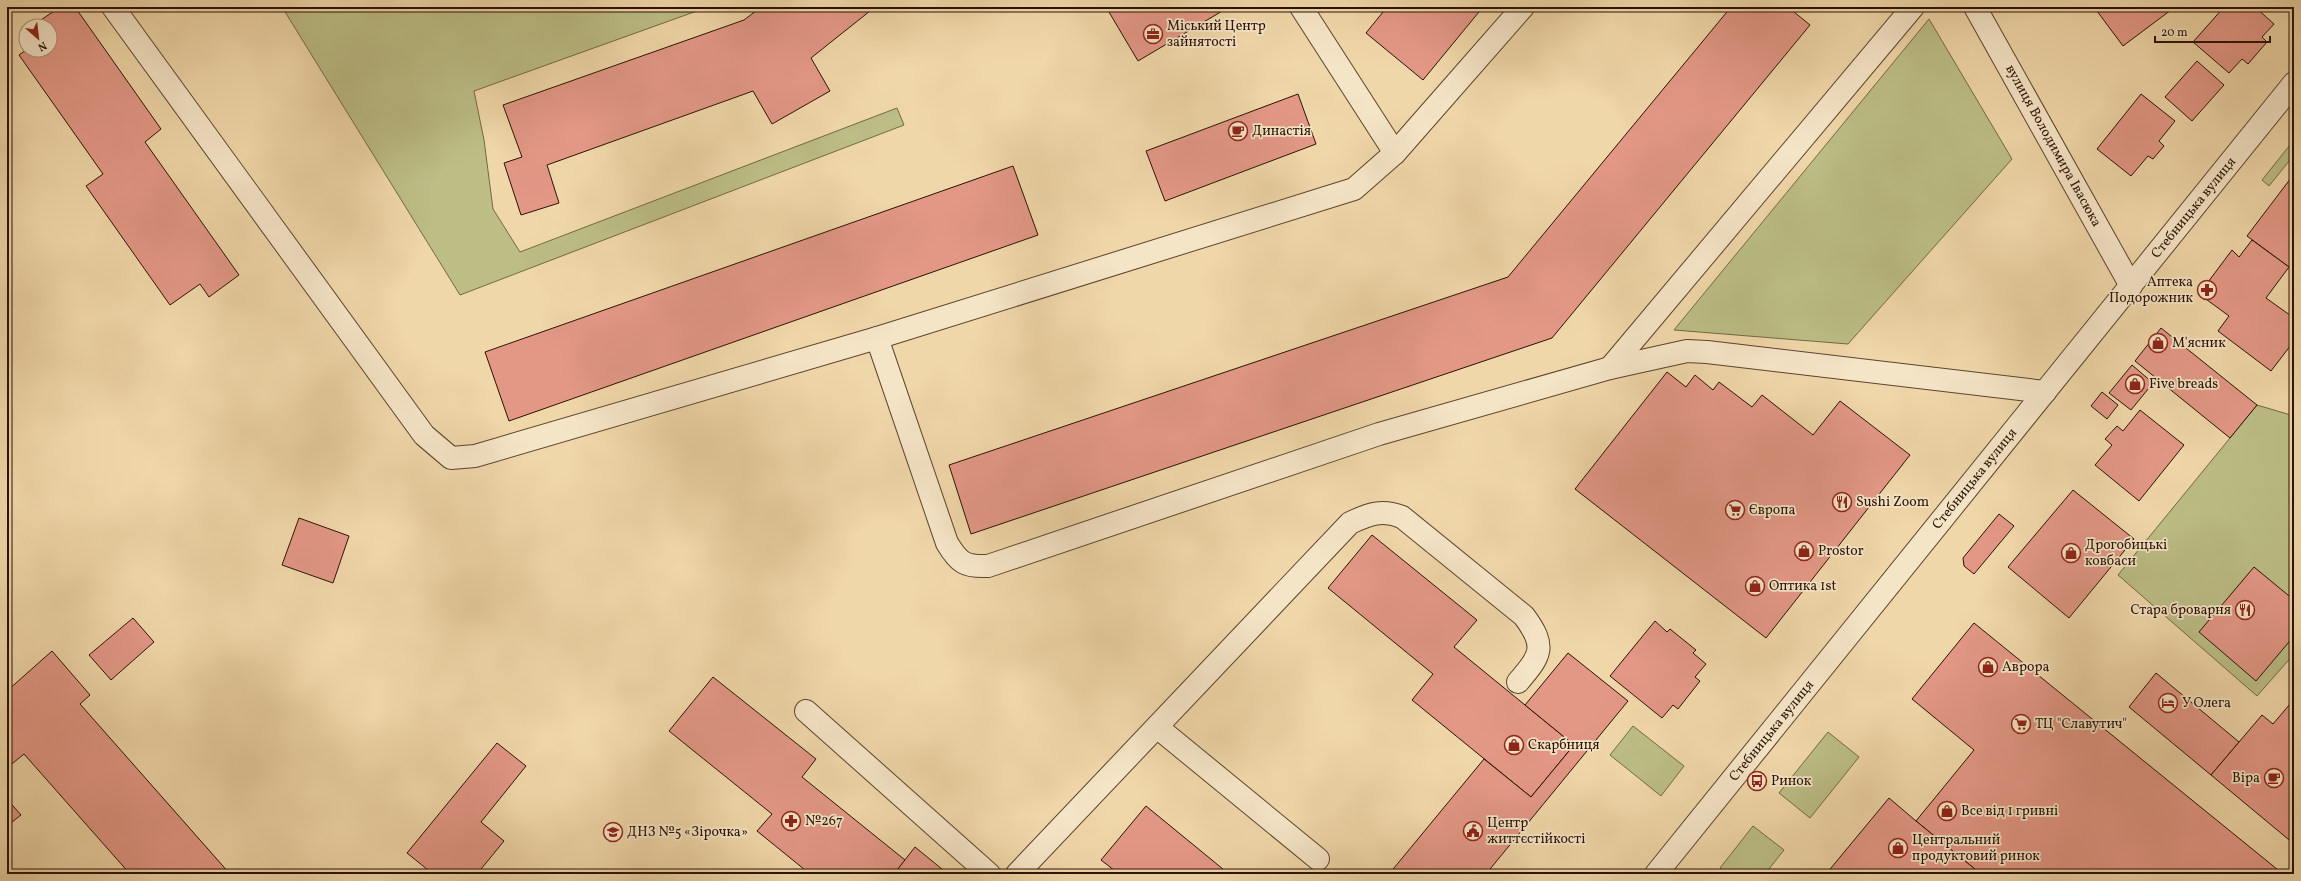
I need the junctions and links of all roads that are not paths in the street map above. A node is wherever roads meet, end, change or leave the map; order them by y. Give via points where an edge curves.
1 (113, 7) edge
2 (1301, 7) edge
3 (1523, 7) edge
4 (1913, 7) edge
5 (1975, 7) edge
6 (2294, 83) edge
7 (1395, 153) junction
8 (2131, 286) junction
9 (877, 338) junction
10 (1610, 368) junction
11 (2045, 392) junction
12 (1518, 682) dead end
13 (806, 711) dead end
14 (1157, 727) junction
15 (1318, 859) dead end
16 (989, 874) edge
17 (1017, 874) edge
18 (1656, 874) edge

1 - 9 street via 424,435 451,458 475,456
2 - 7 street
3 - 7 street
4 - 10 street
5 - 8 street, вулиця Володимира Івасюка
6 - 8 street, Стебницька вулиця
7 - 9 street via 1354,189
8 - 11 street, Стебницька вулиця
9 - 10 street via 947,543 955,557 970,567 988,566 1379,434
10 - 11 street via 1687,351 1707,352
11 - 18 street, Стебницька вулиця
12 - 14 street via 1536,661 1539,652 1538,640 1524,616 1402,517 1377,512 1350,523
13 - 16 street
14 - 15 street
14 - 17 street

